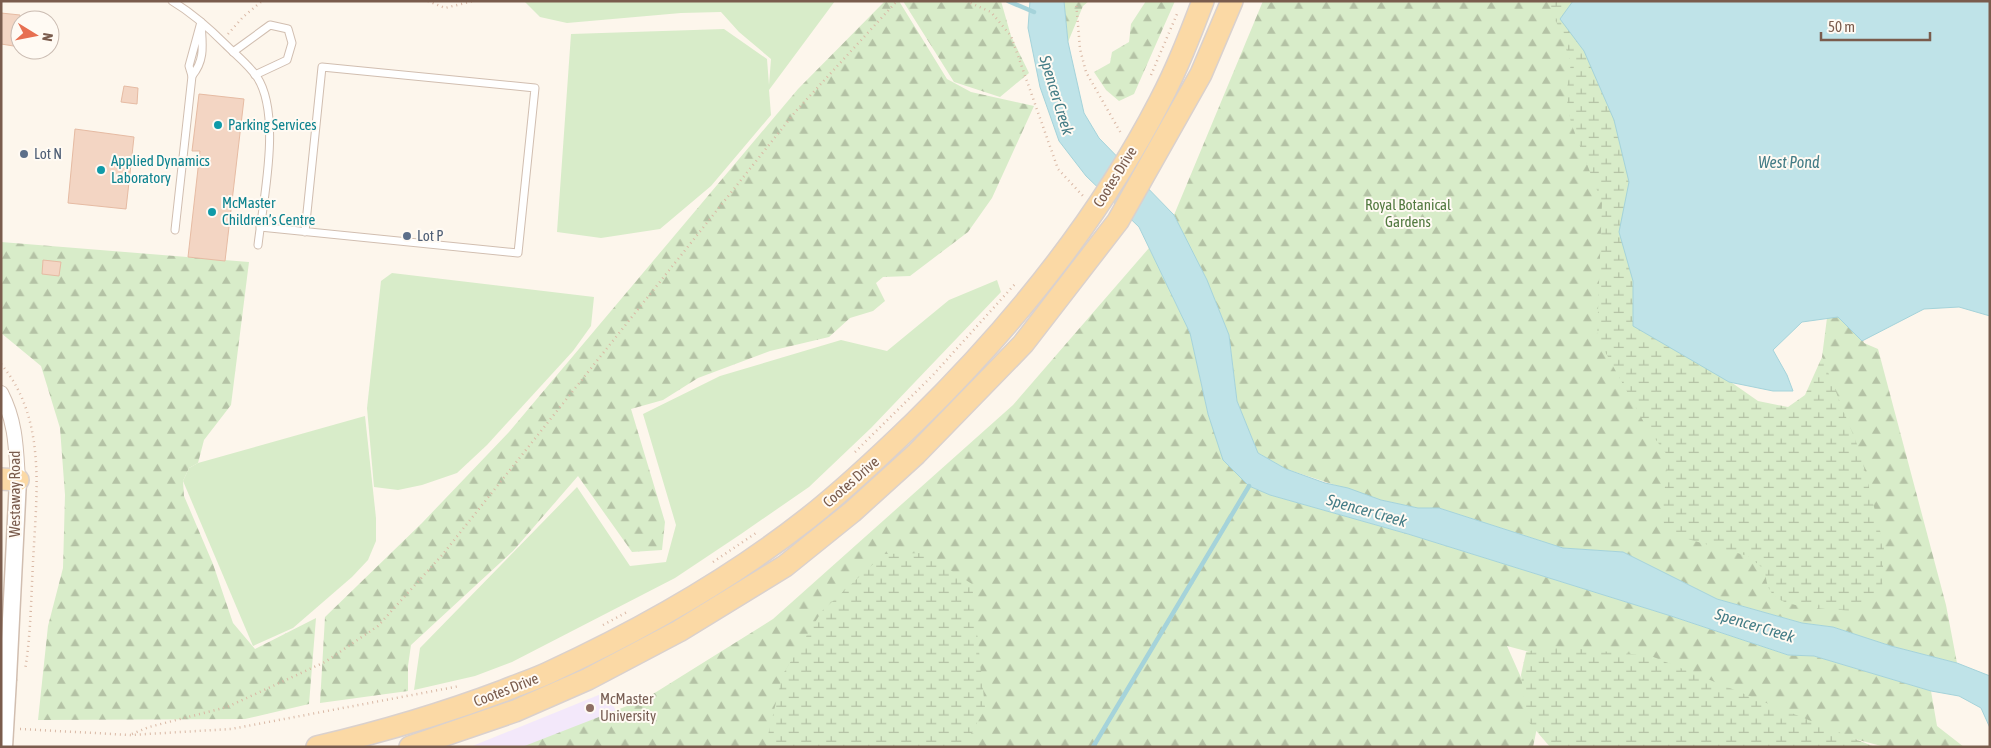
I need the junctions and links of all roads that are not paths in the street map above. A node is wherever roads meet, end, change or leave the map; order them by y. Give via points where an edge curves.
1 (172, 1) edge
2 (1203, 1) edge
3 (1232, 1) edge
4 (201, 22) junction
5 (233, 52) junction
6 (255, 75) junction
7 (260, 227) junction
8 (175, 230) dead end
9 (306, 232) junction
10 (258, 245) dead end
11 (1, 393) edge
12 (10, 480) edge
13 (588, 680) junction
14 (4, 747) edge
15 (317, 747) edge
16 (410, 747) edge
17 (456, 747) edge

1 - 4 lane
2 - 15 main road, Cootes Drive via 1161,100 1128,138 1050,272 960,378 863,472 807,520 726,576 649,622 545,675 454,710
3 - 13 main road, Cootes Drive via 1202,74 1118,222 1023,344 916,454 785,566
4 - 5 lane
4 - 8 lane via 203,50 200,67 192,76
5 - 6 lane
5 - 6 lane via 270,25 288,29 292,43 287,60
6 - 7 lane via 266,98 270,124
7 - 9 lane
7 - 10 lane
9 - 9 lane via 518,253 535,88 322,67
11 - 12 street, Westaway Road via 14,425
12 - 14 street, Westaway Road, bridge
13 - 16 main road, Cootes Drive via 515,711
13 - 17 main road via 551,705

